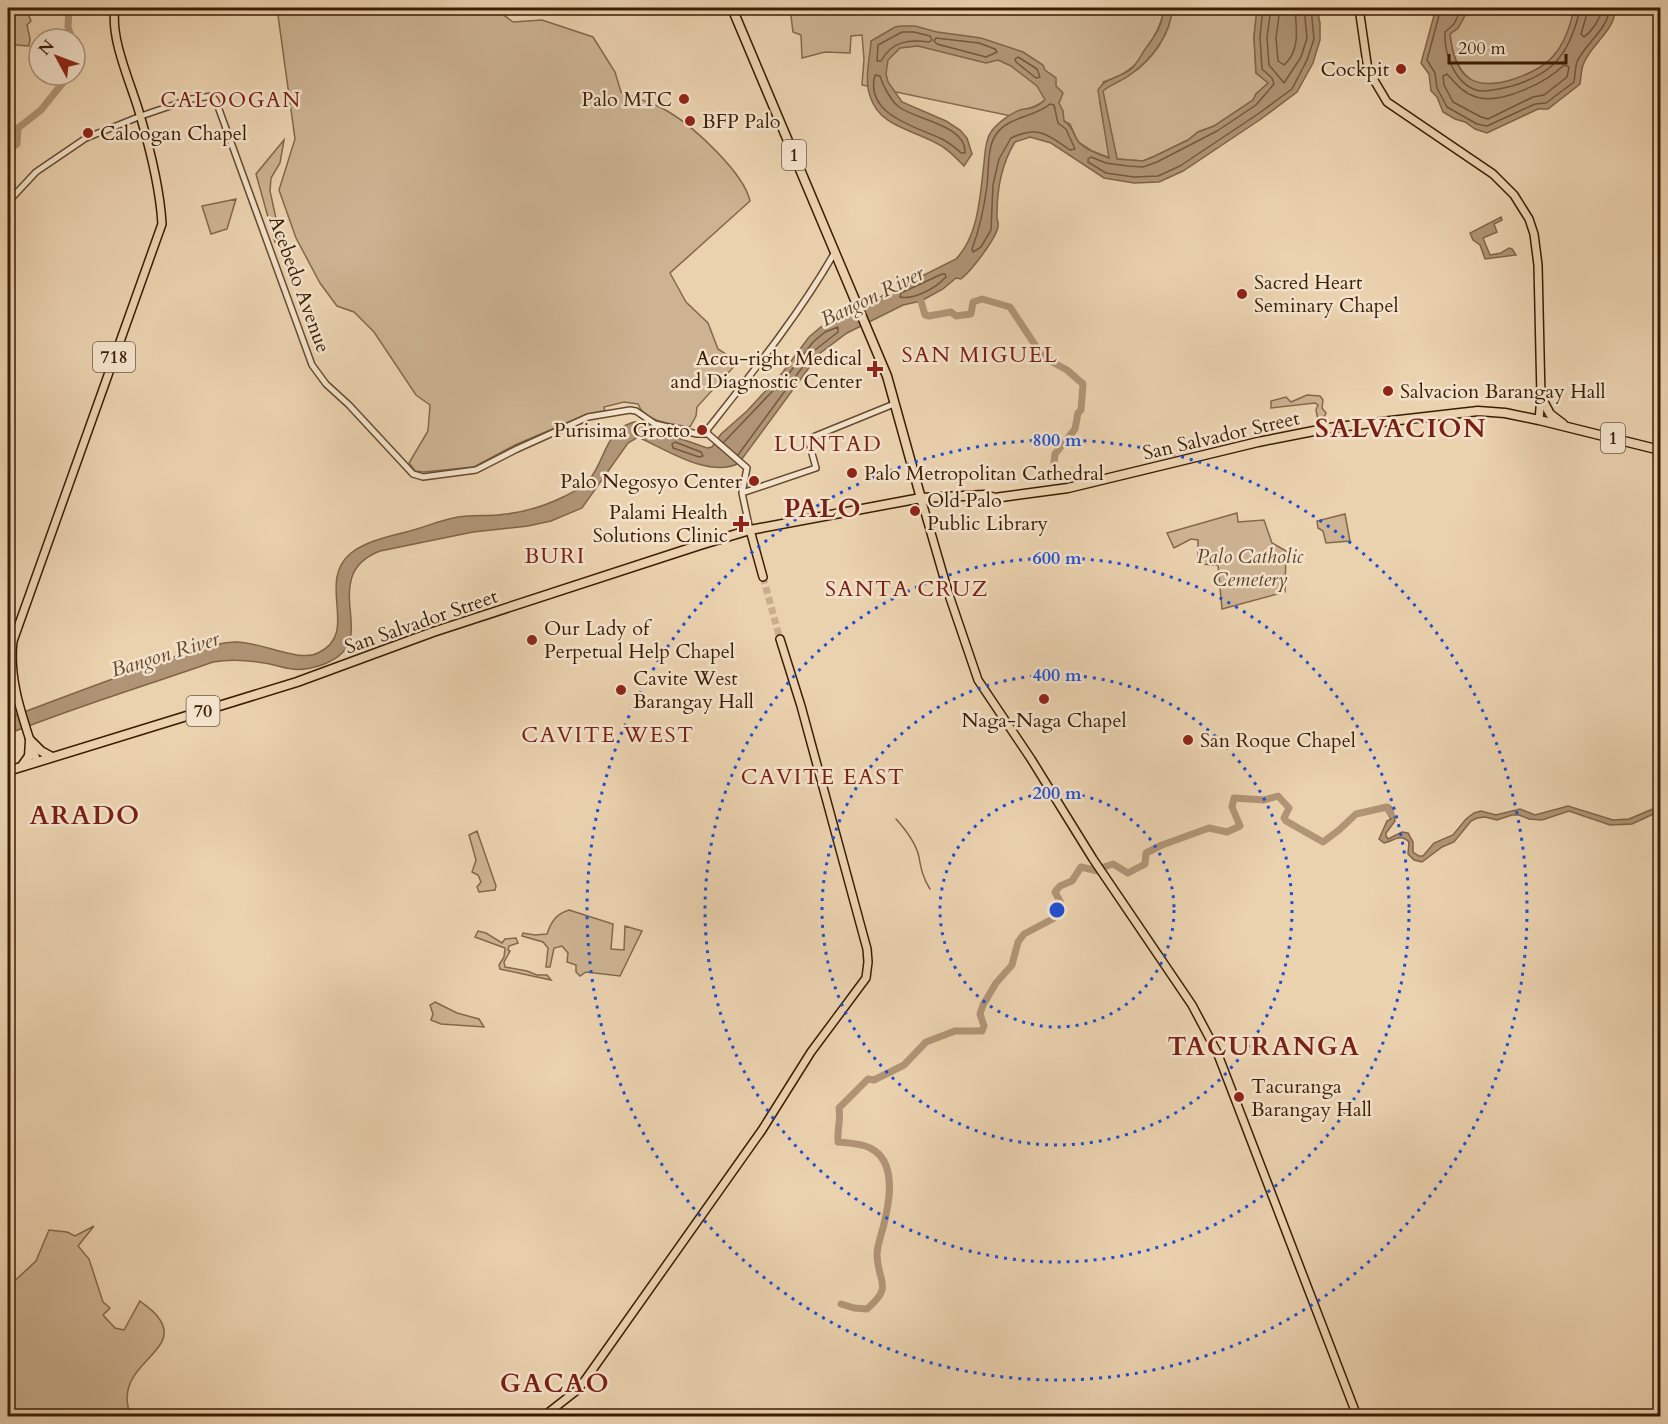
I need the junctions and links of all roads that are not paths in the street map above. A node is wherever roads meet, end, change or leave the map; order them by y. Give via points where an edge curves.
1 (116, 8) edge
2 (732, 8) edge
3 (1359, 8) edge
4 (141, 116) junction
5 (8, 202) edge
6 (835, 252) junction
7 (1541, 397) junction
8 (894, 404) junction
9 (1540, 408) joint
10 (1534, 419) junction
11 (1566, 426) junction
12 (708, 434) junction
13 (1660, 450) edge
14 (742, 493) junction
15 (919, 500) junction
16 (750, 530) junction
17 (763, 578) tunnel mouth
18 (780, 639) tunnel mouth
19 (29, 737) junction
20 (52, 757) junction
21 (37, 762) junction
22 (22, 766) junction
23 (8, 771) edge
24 (544, 1416) edge
25 (1357, 1416) edge

1 - 4 main road, 718 via 115,33
2 - 6 highway, 1
3 - 7 main road via 1368,70 1387,102 1493,174 1514,195 1529,219 1537,258
4 - 5 street, Acebedo Avenue via 86,138 59,154
4 - 12 street, Acebedo Avenue via 201,97 212,96 216,101 312,365 413,474 423,477 476,470 588,417 614,412 636,411 655,424
4 - 19 main road, 718 via 160,197 162,224 13,641 13,680
6 - 8 highway, 1
6 - 12 street via 819,281 707,430
7 - 9 main road
7 - 11 highway via 1550,414
8 - 14 street via 808,439 816,468
8 - 15 highway, 1
9 - 10 highway
10 - 11 highway, 1
10 - 15 highway, San Salvador Street / 1 via 1478,411 1343,426 1032,494
11 - 13 highway, 1
12 - 14 street via 748,469
14 - 16 street
15 - 16 highway, San Salvador Street / 70
15 - 25 main road via 978,680 1192,1005 1217,1052
16 - 17 main road
16 - 20 highway, San Salvador Street / 70 via 433,632 297,682
18 - 24 main road via 867,949 866,978 584,1383
19 - 20 highway
19 - 21 main road, 718
19 - 22 highway via 29,756
20 - 21 highway, San Salvador Street / 70
21 - 22 highway, San Salvador Street / 70
22 - 23 highway, 70

